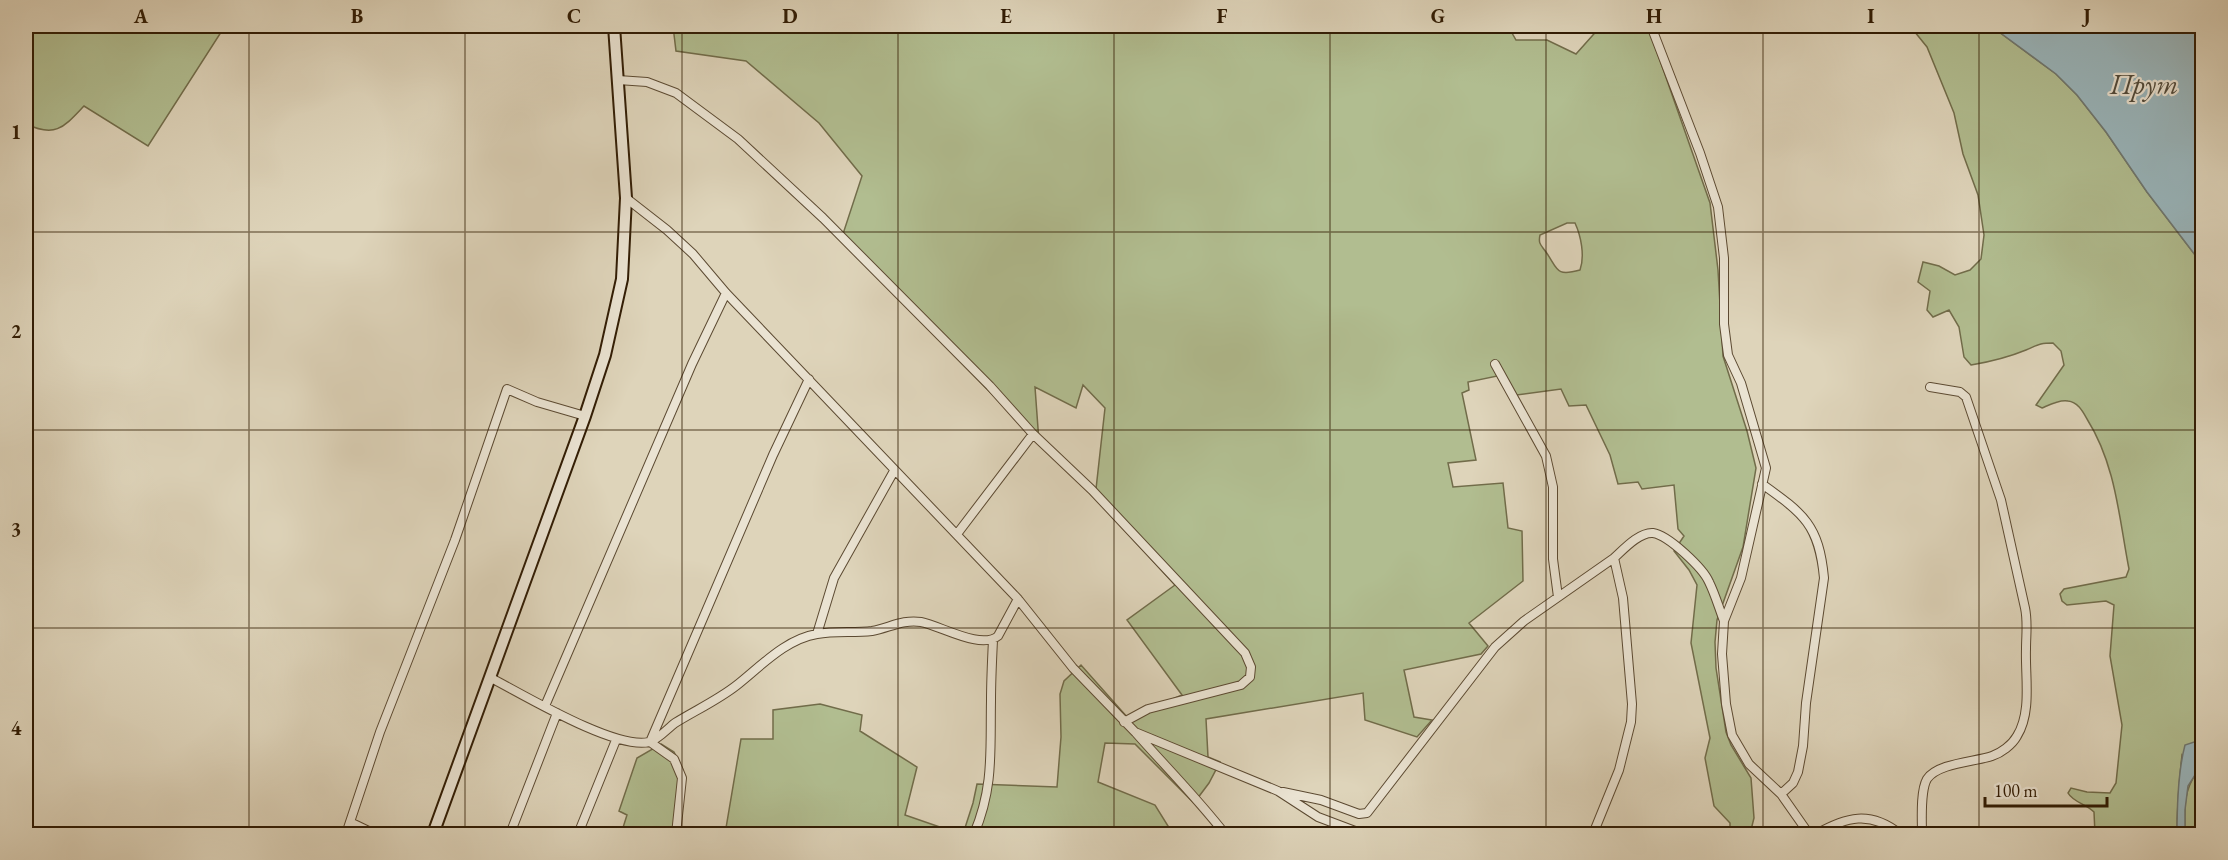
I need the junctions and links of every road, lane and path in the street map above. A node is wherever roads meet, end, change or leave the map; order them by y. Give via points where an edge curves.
1 (614, 26) edge
2 (1651, 26) edge
3 (618, 80) junction
4 (626, 198) junction
5 (726, 293) junction
6 (1495, 364) dead end
7 (809, 379) junction
8 (1930, 387) dead end
9 (585, 416) junction
10 (1033, 434) junction
11 (894, 471) junction
12 (1762, 484) junction
13 (957, 534) junction
14 (1614, 558) junction
15 (1558, 597) junction
16 (1018, 600) junction
17 (1724, 621) junction
18 (817, 634) junction
19 (993, 640) junction
20 (491, 678) junction
21 (544, 706) junction
22 (557, 713) junction
23 (1124, 722) junction
24 (1135, 732) junction
25 (616, 740) junction
26 (650, 742) junction
27 (1278, 791) junction
28 (1781, 794) junction
29 (350, 822) junction
30 (346, 834) edge
31 (375, 834) edge
32 (433, 834) edge
33 (510, 834) edge
34 (578, 834) edge
35 (676, 834) edge
36 (974, 834) edge
37 (1225, 834) edge
38 (1363, 834) edge
39 (1593, 834) edge
40 (1809, 834) edge
41 (1816, 834) edge
42 (1900, 834) edge
43 (1922, 834) edge

1 - 3 main road
2 - 12 street via 1718,207 1728,355 1741,383 1766,468
3 - 4 main road
3 - 10 street via 647,82 676,93 738,139 823,218
4 - 5 street via 693,254
4 - 9 main road via 622,279 605,355
5 - 7 street
5 - 21 street
6 - 15 street via 1546,456 1553,487 1553,559
7 - 11 street
7 - 26 street
8 - 43 street via 1960,392 1966,397 1994,477 2028,621 2027,678 2017,737 1994,756 1937,770 1927,779
9 - 20 main road
9 - 29 street via 507,389
10 - 13 street
10 - 23 street via 1153,554 1245,653 1251,667 1250,677 1241,686 1149,709
11 - 13 street
11 - 18 street via 834,578
12 - 17 street via 1741,578
12 - 28 street via 1796,509 1815,532 1824,578 1798,772
13 - 16 street
14 - 15 street
14 - 17 street via 1635,541 1656,534 1693,561 1709,580
14 - 39 street via 1623,598 1631,722 1619,770
15 - 27 street via 1495,647 1367,813
16 - 19 street
16 - 23 street via 1073,668
17 - 28 street via 1722,654 1732,735 1749,764
18 - 19 street via 873,631 903,621
18 - 26 street via 791,644 736,686
19 - 36 street via 991,769 984,810
20 - 21 street
20 - 32 main road
21 - 22 street
22 - 25 street
22 - 33 street
23 - 24 street
24 - 27 street
24 - 37 street
25 - 26 street
25 - 34 street
26 - 35 street via 674,759 682,778
27 - 38 street via 1318,817
28 - 40 street
29 - 30 street
29 - 31 street
41 - 42 street via 1849,819 1862,818 1890,826

